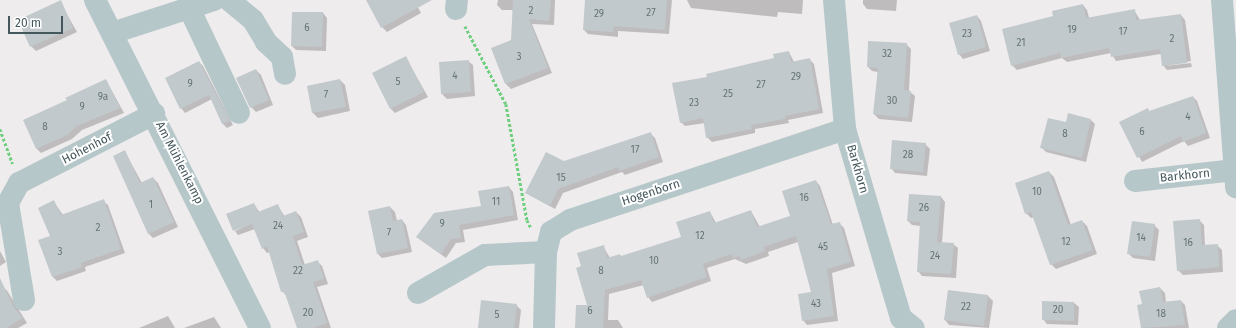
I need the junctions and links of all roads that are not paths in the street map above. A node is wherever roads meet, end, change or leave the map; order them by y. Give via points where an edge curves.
1 (95, 0) edge
2 (214, 0) edge
3 (229, 0) edge
4 (834, 0) edge
5 (1222, 0) edge
6 (189, 8) junction
7 (112, 33) junction
8 (285, 74) dead end
9 (239, 113) dead end
10 (154, 114) junction
11 (845, 129) junction
12 (1235, 178) edge
13 (1135, 181) dead end
14 (546, 252) junction
15 (418, 293) dead end
16 (24, 300) dead end
17 (1236, 320) edge
18 (260, 328) edge
19 (544, 328) edge
20 (914, 328) edge
21 (1228, 328) edge

1 - 7 street, Am Mühlenkamp
2 - 6 street
3 - 8 street via 252,20 266,42 282,57
4 - 11 street, Barkhorn
5 - 12 street, Barkhorn
6 - 7 street
6 - 9 street
7 - 10 street, Am Mühlenkamp
10 - 16 street, Hohenhof via 19,183 8,203
10 - 18 street, Am Mühlenkamp
11 - 14 street, Hogenborn via 570,220 551,232
11 - 20 street, Barkhorn via 901,318
12 - 13 street, Barkhorn
14 - 15 street via 485,255
14 - 19 street, Hogenborn
17 - 21 street

